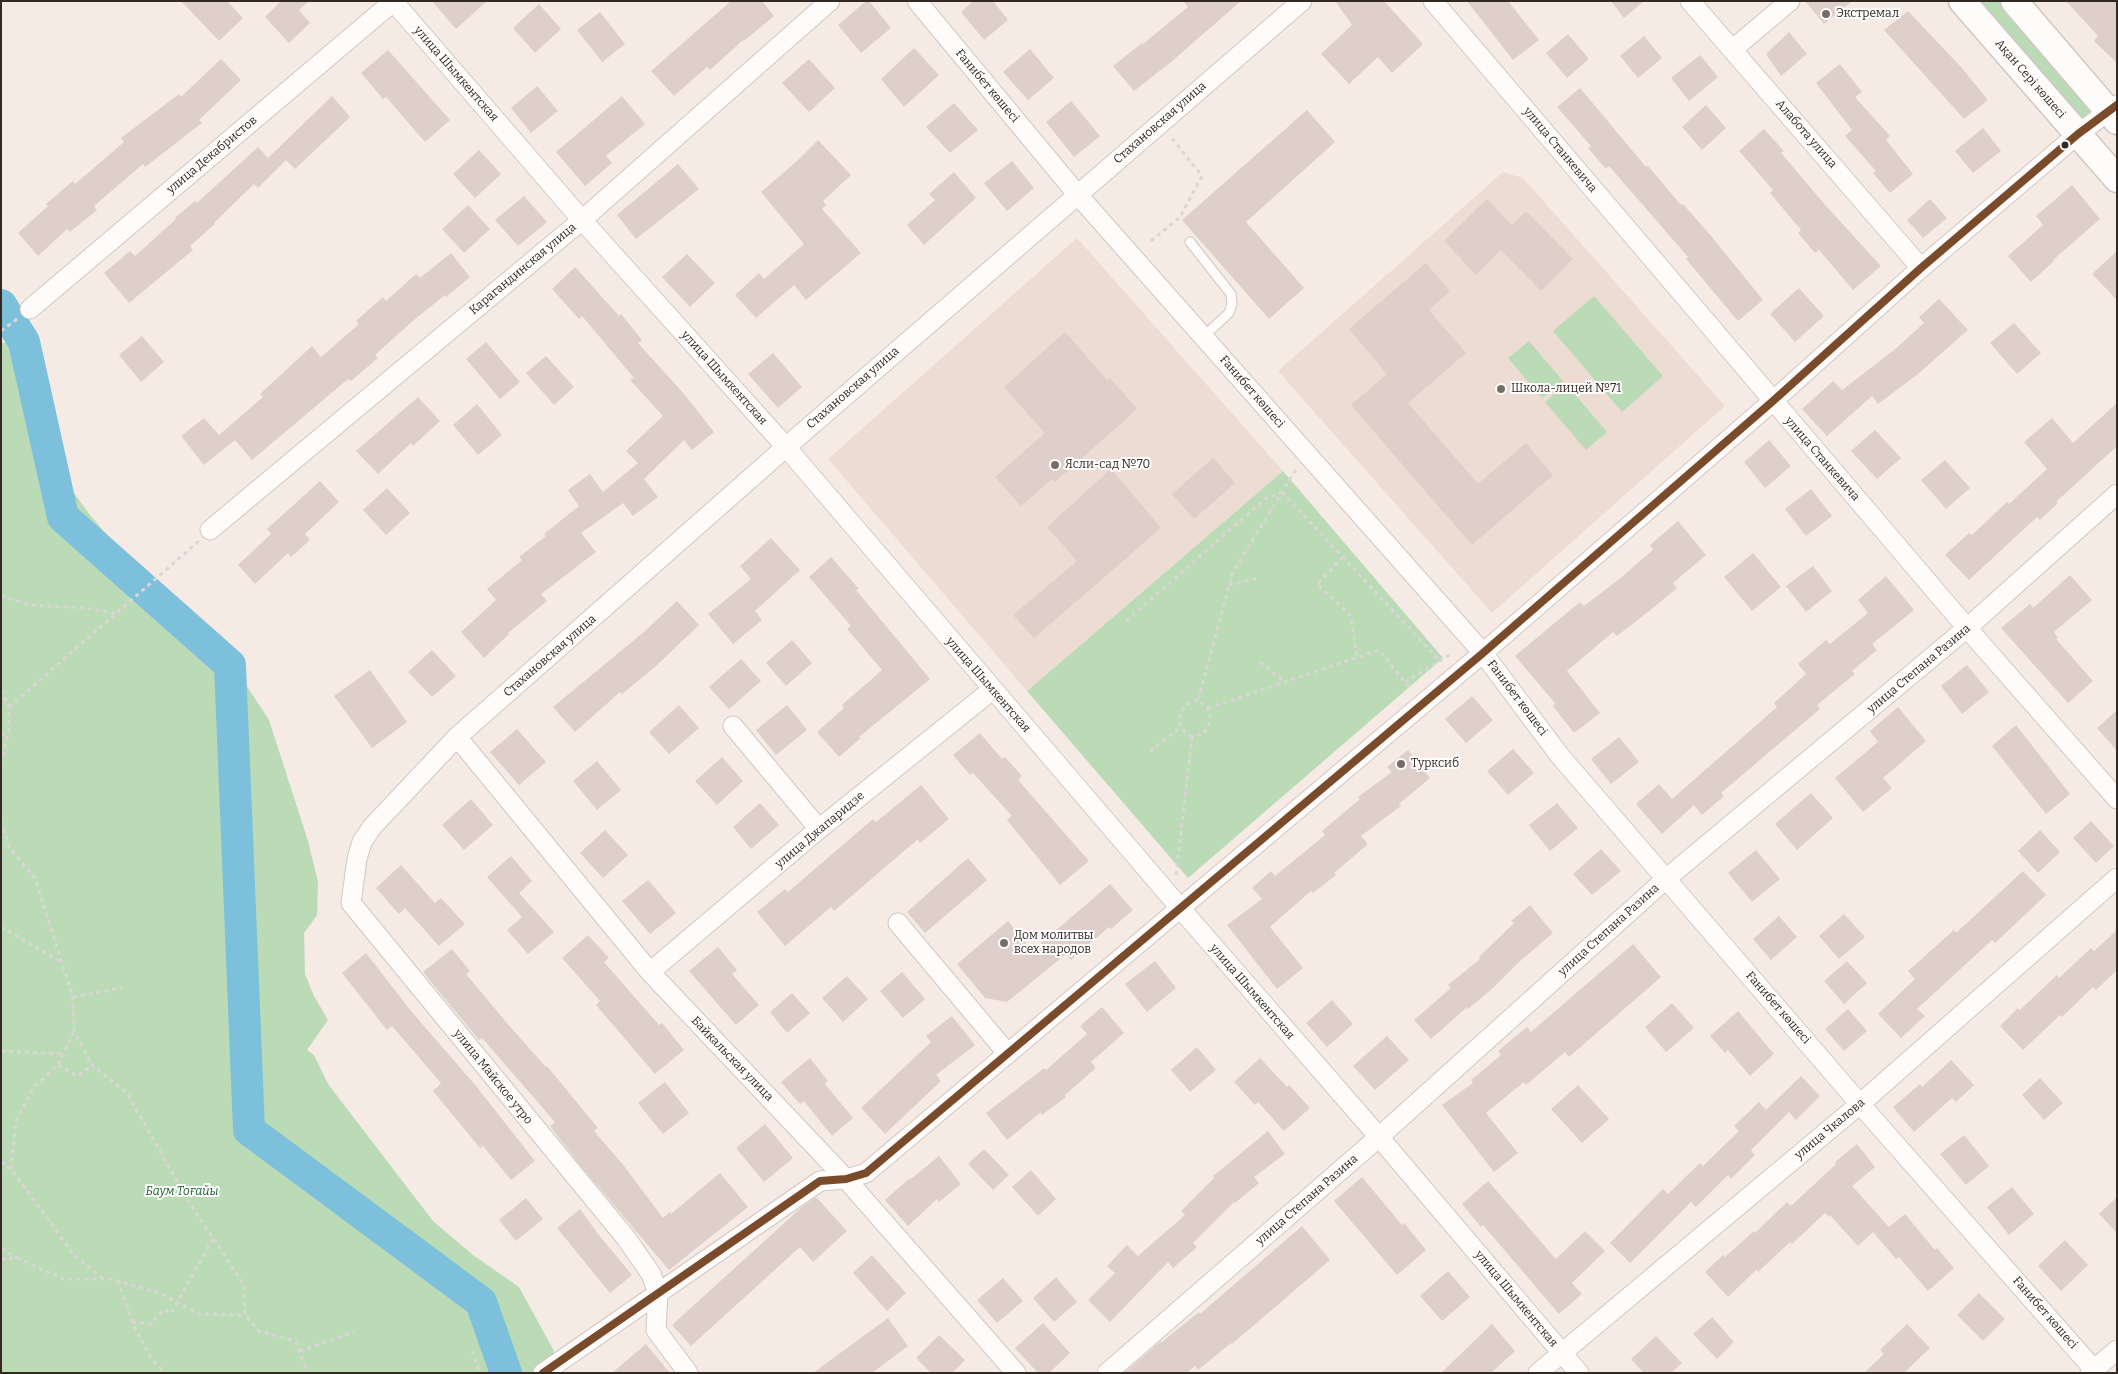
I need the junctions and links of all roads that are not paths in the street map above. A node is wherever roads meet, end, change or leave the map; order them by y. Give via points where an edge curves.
1 (830, 1) edge
2 (917, 1) edge
3 (1302, 1) edge
4 (1434, 1) edge
5 (1690, 1) edge
6 (1790, 1) edge
7 (1962, 1) edge
8 (2014, 1) edge
9 (393, 2) edge
10 (1733, 49) junction
11 (2114, 113) edge
12 (2078, 134) junction
13 (2117, 180) edge
14 (1077, 194) junction
15 (582, 220) junction
16 (1190, 242) dead end
17 (1921, 268) junction
18 (30, 310) dead end
19 (1203, 337) junction
20 (1773, 401) junction
21 (786, 447) junction
22 (2117, 494) edge
23 (210, 530) road end
24 (1968, 628) junction
25 (1478, 647) junction
26 (992, 690) junction
27 (732, 726) dead end
28 (457, 738) junction
29 (413, 783) joint
30 (2117, 799) edge
31 (819, 829) junction
32 (1667, 878) junction
33 (2117, 878) edge
34 (1177, 905) junction
35 (898, 923) dead end
36 (650, 972) junction
37 (1008, 1054) junction
38 (1860, 1104) junction
39 (1379, 1137) junction
40 (846, 1179) junction
41 (658, 1293) junction
42 (2117, 1350) edge
43 (1561, 1353) junction
44 (2094, 1372) edge
45 (543, 1373) edge
46 (688, 1373) edge
47 (1016, 1373) edge
48 (1107, 1373) edge
49 (1538, 1373) edge
50 (1578, 1373) edge

1 - 15 street, Карагандинская улица
2 - 14 street, Ғанибет көшесі
3 - 14 street, Стахановская улица
4 - 20 street, улица Станкевича
5 - 10 street, Алабота улица
6 - 10 street
7 - 12 street, Ақан Сері көшесі
8 - 11 street
9 - 15 street, улица Шымкентская
9 - 18 street, улица Декабристов
10 - 17 street, Алабота улица
11 - 12 street
12 - 13 street, Ақан Сері көшесі
12 - 17 street
14 - 19 street, Ғанибет көшесі
14 - 21 street, Стахановская улица
15 - 21 street, улица Шымкентская
15 - 23 street, Карагандинская улица
16 - 19 lane via 1231,294 1229,313
17 - 20 street
19 - 25 street, Ғанибет көшесі
20 - 24 street, улица Станкевича
20 - 25 street
21 - 26 street, улица Шымкентская
21 - 28 street, Стахановская улица
22 - 24 street, улица Степана Разина
24 - 30 street, улица Станкевича
24 - 32 street, улица Степана Разина
25 - 32 street, Ғанибет көшесі via 1560,756
25 - 34 street via 1423,704
26 - 31 street, улица Джапаридзе
26 - 34 street, улица Шымкентская
27 - 31 street
28 - 29 street, Стахановская улица
28 - 36 street, Байкальская улица
29 - 41 street, улица Майское утро via 362,842 351,903 626,1238 651,1274
31 - 36 street, улица Джапаридзе
32 - 38 street, Ғанибет көшесі
32 - 39 street, улица Степана Разина
33 - 38 street, улица Чкалова
34 - 37 street
34 - 39 street, улица Шымкентская
35 - 37 street
36 - 40 street, Байкальская улица
37 - 40 street via 866,1173
38 - 43 street, улица Чкалова
38 - 44 street, Ғанибет көшесі
39 - 43 street, улица Шымкентская
39 - 48 street, улица Степана Разина
40 - 41 street via 820,1181
40 - 47 street, Байкальская улица
41 - 45 street
41 - 46 street, улица Майское утро via 656,1330
42 - 44 street
43 - 49 street, улица Чкалова
43 - 50 street, улица Шымкентская

